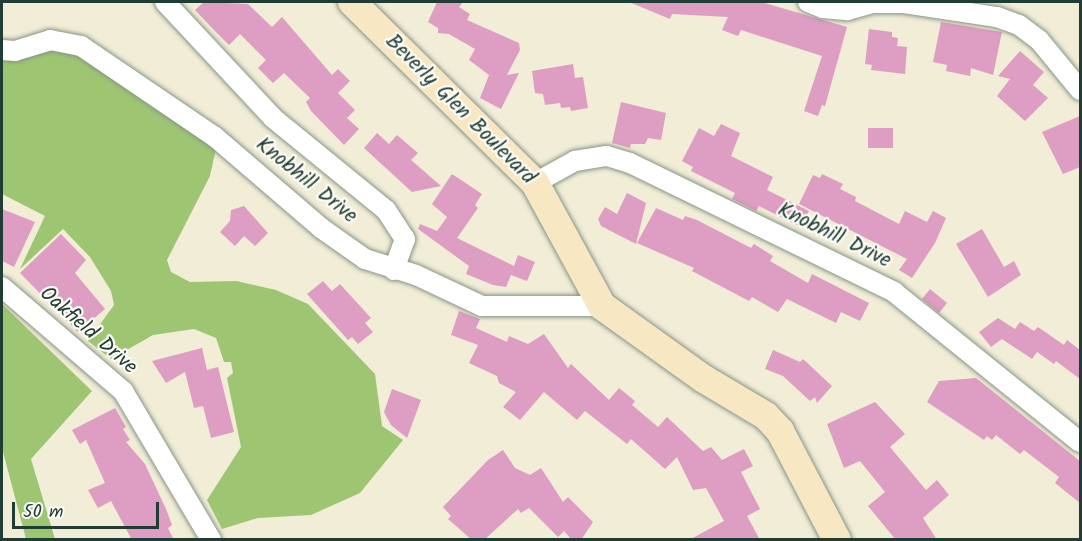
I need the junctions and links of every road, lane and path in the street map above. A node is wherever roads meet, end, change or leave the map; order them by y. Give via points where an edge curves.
1 (165, 2) edge
2 (352, 2) edge
3 (808, 2) edge
4 (2, 50) edge
5 (1080, 90) edge
6 (535, 183) junction
7 (394, 270) junction
8 (2, 287) edge
9 (602, 306) junction
10 (1080, 442) edge
11 (211, 540) edge
12 (837, 540) edge

1 - 7 street via 273,118 386,210 405,239
2 - 6 main road, Beverly Glen Boulevard
3 - 5 street via 848,10 873,3 904,3 997,17 1020,25 1039,40
4 - 7 street, Knobhill Drive via 15,51 50,40 81,46 215,137 321,228 365,259
6 - 9 main road, Beverly Glen Boulevard
6 - 10 street, Knobhill Drive via 575,161 608,156 630,163 894,292
7 - 9 street, Knobhill Drive via 416,275 482,306
8 - 11 street, Oakfield Drive via 123,391
9 - 12 main road, Beverly Glen Boulevard via 704,380 766,416 800,465

